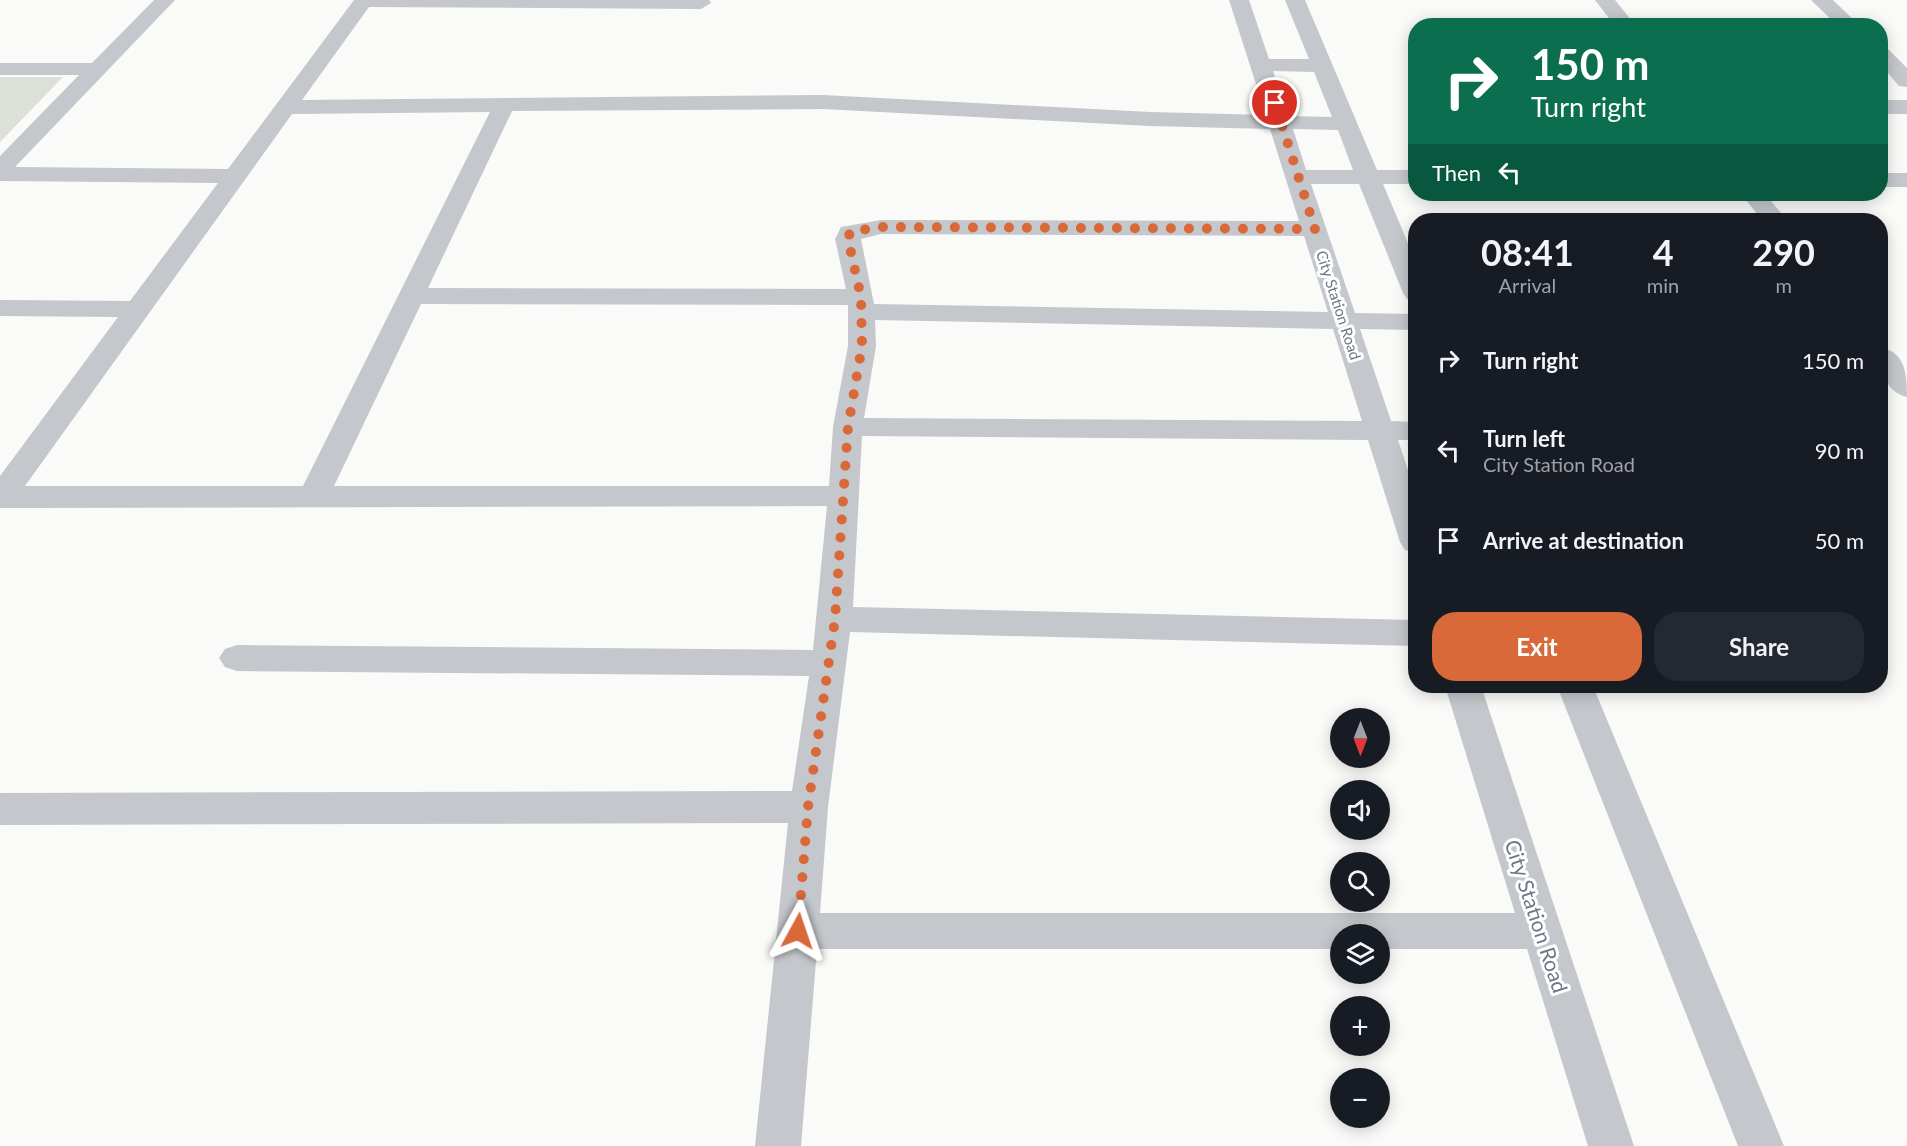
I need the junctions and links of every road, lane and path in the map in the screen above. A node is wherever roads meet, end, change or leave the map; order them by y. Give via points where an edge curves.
1 (165, 0) edge
2 (364, 0) edge
3 (1239, 0) edge
4 (1295, 0) edge
5 (1605, 0) edge
6 (1821, 0) edge
7 (560, 1) edge
8 (701, 3) dead end
9 (1620, 18) edge
10 (1841, 18) edge
11 (1907, 50) edge
12 (1888, 51) edge
13 (1888, 60) edge
14 (1262, 65) junction
15 (1323, 66) junction
16 (0, 69) edge
17 (97, 69) junction
18 (1907, 81) edge
19 (504, 106) junction
20 (1907, 106) edge
21 (288, 107) junction
22 (1888, 107) edge
23 (1281, 122) junction
24 (1347, 124) junction
25 (0, 169) edge
26 (0, 174) edge
27 (238, 176) junction
28 (1298, 177) junction
29 (1369, 177) junction
30 (1408, 177) edge
31 (1888, 180) edge
32 (1907, 180) edge
33 (1759, 201) edge
34 (1768, 213) edge
35 (1315, 229) junction
36 (1408, 273) edge
37 (411, 296) junction
38 (861, 304) junction
39 (0, 308) edge
40 (140, 309) junction
41 (1345, 322) junction
42 (1408, 322) edge
43 (1888, 364) edge
44 (1907, 388) edge
45 (848, 427) junction
46 (1380, 431) junction
47 (1408, 431) edge
48 (842, 496) junction
49 (1, 497) edge
50 (313, 497) junction
51 (1408, 517) edge
52 (835, 619) junction
53 (1408, 633) edge
54 (237, 658) dead end
55 (830, 663) junction
56 (1465, 693) edge
57 (1578, 693) edge
58 (808, 807) junction
59 (0, 809) edge
60 (798, 931) junction
61 (1542, 931) junction
62 (778, 1146) edge
63 (1611, 1146) edge
64 (1761, 1146) edge

1 - 17 street
2 - 7 street
2 - 21 street
3 - 14 street, City Station Road
4 - 15 street
5 - 9 street
6 - 10 street
7 - 8 street
11 - 12 street
13 - 18 street
14 - 15 street
14 - 23 street, City Station Road
15 - 24 street
16 - 17 street
17 - 25 street
19 - 21 street
19 - 23 street via 823,102
19 - 37 street
20 - 22 street
21 - 27 street
23 - 24 street
23 - 28 street, City Station Road
24 - 29 street
26 - 27 street
27 - 40 street
28 - 29 street
28 - 35 street, City Station Road
29 - 30 street
29 - 36 street
31 - 32 street
33 - 34 street
35 - 38 street via 864,228 850,232 848,239
35 - 41 street, City Station Road
37 - 38 street
37 - 50 street
38 - 41 street
38 - 45 street via 862,346
39 - 40 street
40 - 49 street
41 - 42 street
41 - 46 street, City Station Road
43 - 44 street
45 - 46 street
45 - 48 street
46 - 47 street
46 - 51 street, City Station Road
48 - 50 street
48 - 52 street
49 - 50 street
52 - 53 street
52 - 55 street
54 - 55 street
55 - 58 street
56 - 61 street, City Station Road
57 - 64 street
58 - 59 street
58 - 60 street
60 - 61 street
60 - 62 street
61 - 63 street, City Station Road

